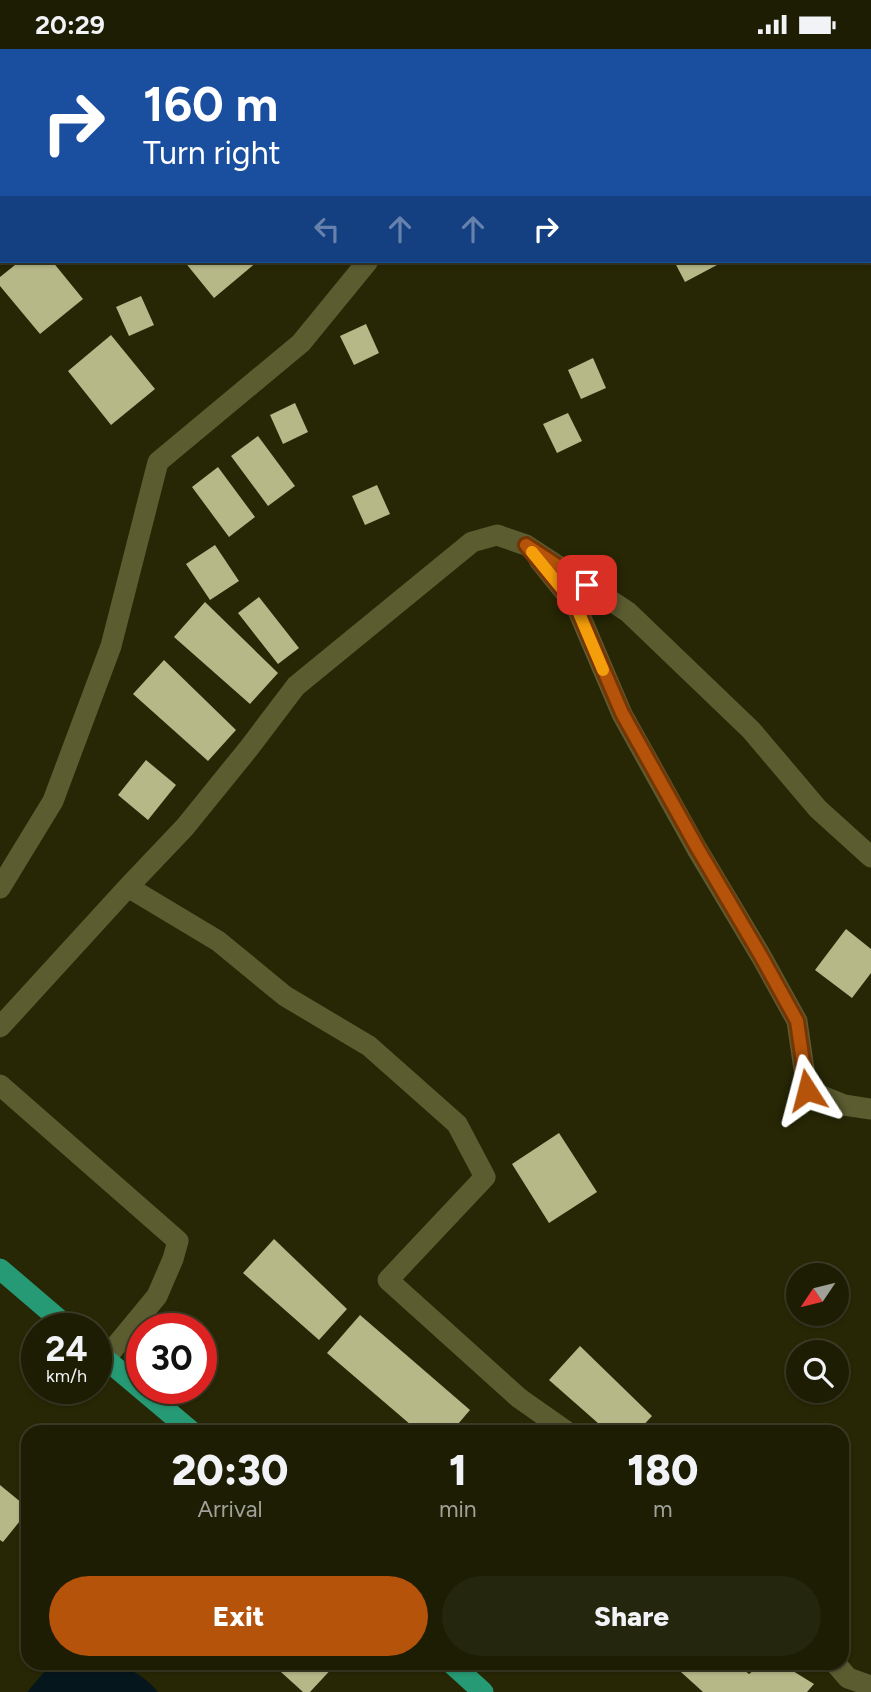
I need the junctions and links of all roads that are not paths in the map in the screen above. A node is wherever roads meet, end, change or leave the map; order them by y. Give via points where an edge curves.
1 (366, 263) edge
2 (526, 545) junction
3 (871, 857) edge
4 (128, 887) junction
5 (0, 888) edge
6 (0, 1027) edge
7 (0, 1085) edge
8 (871, 1109) edge
9 (0, 1269) edge
10 (51, 1313) edge
11 (112, 1343) edge
12 (112, 1364) edge
13 (184, 1425) edge
14 (557, 1425) edge
15 (459, 1670) edge
16 (841, 1670) edge
17 (871, 1686) edge
18 (484, 1692) edge

1 - 5 street via 302,343 158,462 111,646 53,801
2 - 3 street via 628,612 751,730 818,809
2 - 4 street via 497,535 472,542 296,687 185,827
2 - 8 street via 576,606 622,713 797,1021 807,1090 844,1105
4 - 6 street
4 - 14 street via 218,941 285,996 369,1047 457,1124 485,1177 388,1280 519,1398
7 - 11 street via 178,1241 157,1296
9 - 10 highway
12 - 13 highway
15 - 18 highway
16 - 17 street via 848,1678

